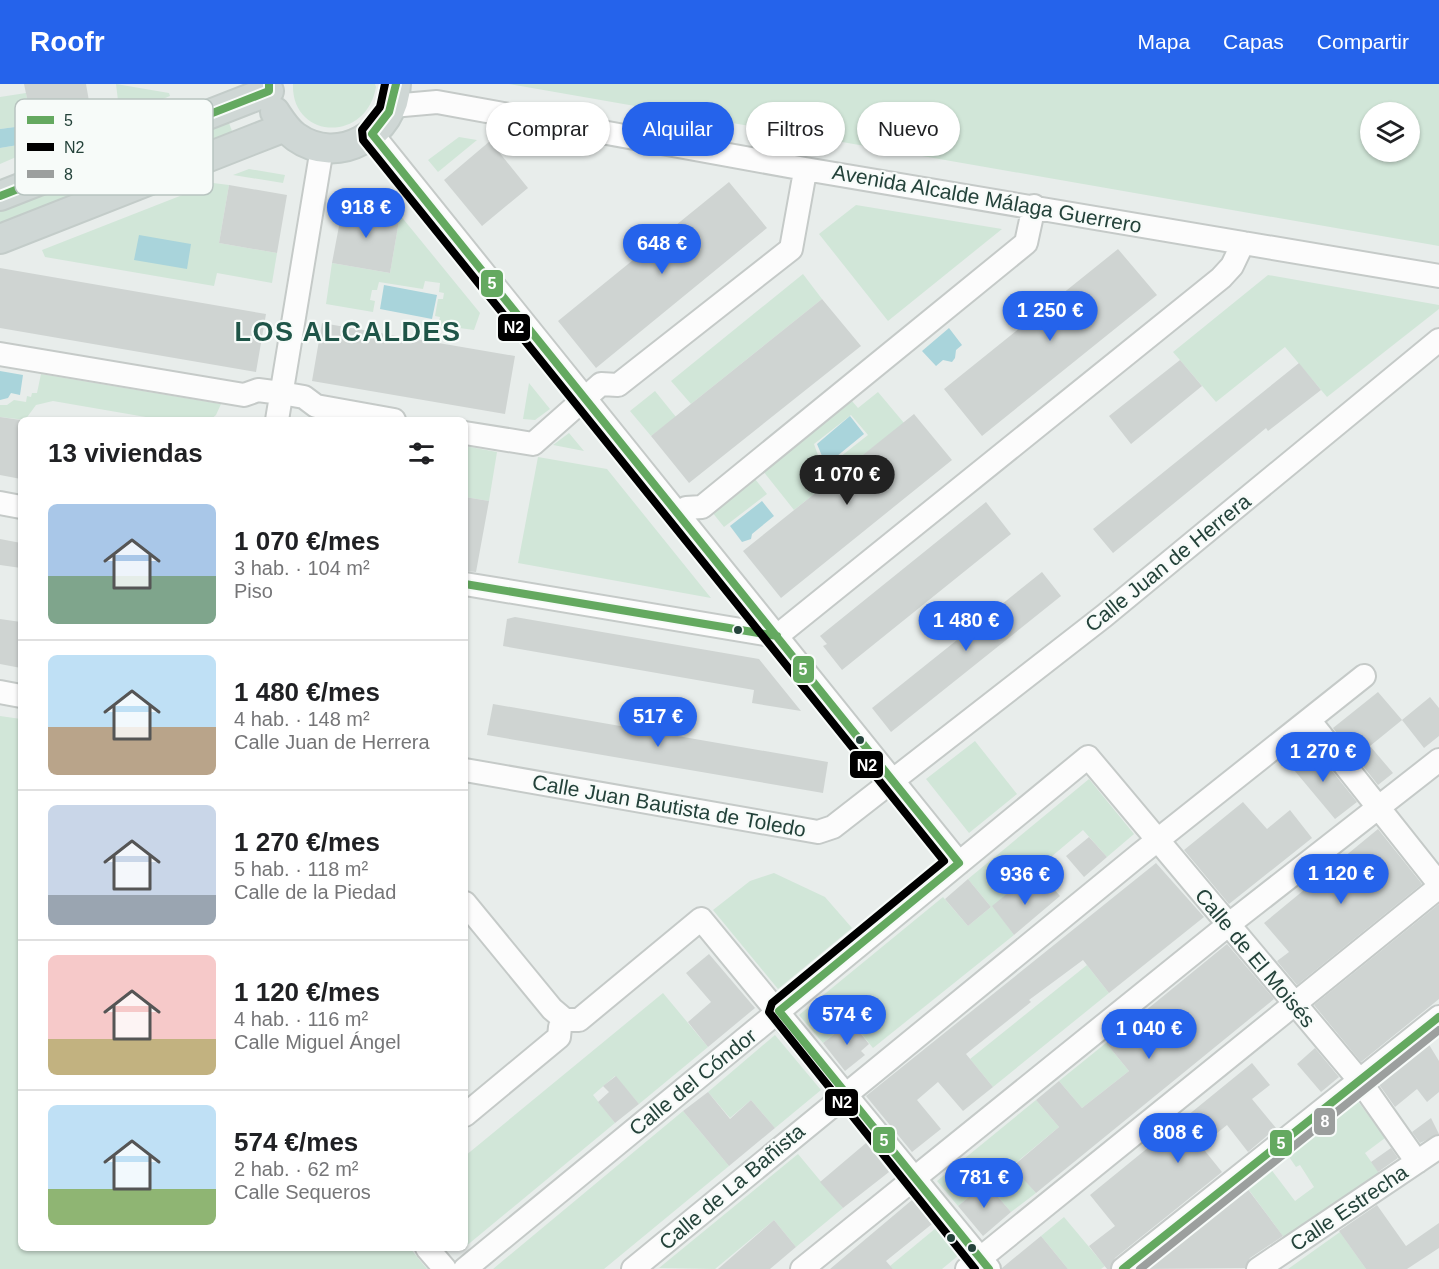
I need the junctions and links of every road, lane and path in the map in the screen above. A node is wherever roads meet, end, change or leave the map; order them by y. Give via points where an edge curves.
1 (269, 88) edge
2 (395, 91) edge
3 (213, 110) edge
4 (285, 127) junction
5 (372, 134) junction
6 (322, 148) junction
7 (213, 155) edge
8 (804, 177) dead end
9 (15, 190) edge
10 (112, 195) edge
11 (0, 196) edge
12 (1034, 206) junction
13 (0, 239) edge
14 (1243, 243) junction
15 (1439, 276) edge
16 (1439, 340) edge
17 (0, 354) edge
18 (281, 393) junction
19 (584, 398) junction
20 (277, 417) edge
21 (377, 417) edge
22 (468, 433) edge
23 (0, 503) edge
24 (18, 506) edge
25 (678, 514) junction
26 (468, 584) edge
27 (777, 636) junction
28 (1364, 676) dead end
29 (0, 692) edge
30 (18, 695) edge
31 (1309, 720) junction
32 (1088, 757) joint
33 (1439, 760) edge
34 (468, 771) edge
35 (894, 780) junction
36 (1379, 807) junction
37 (1156, 841) junction
38 (959, 863) junction
39 (1439, 885) edge
40 (468, 912) edge
41 (1228, 925) junction
42 (1294, 1005) junction
43 (779, 1011) junction
44 (1439, 1017) edge
45 (565, 1020) junction
46 (1360, 1081) junction
47 (845, 1094) junction
48 (468, 1112) edge
49 (1439, 1147) edge
50 (1417, 1162) junction
51 (915, 1179) junction
52 (430, 1251) edge
53 (979, 1266) edge
54 (445, 1269) edge
55 (465, 1269) edge
56 (633, 1269) edge
57 (802, 1269) edge
58 (1123, 1269) edge
59 (1258, 1269) edge

1 - 3 main road
1 - 4 main road via 274,110
2 - 5 main road via 387,117
2 - 12 street, Avenida Alcalde Málaga Guerrero via 429,101
4 - 6 main road
4 - 7 main road
5 - 6 main road via 348,146
5 - 19 street
6 - 18 street
8 - 19 street via 791,249 618,385 601,384
9 - 11 main road
10 - 13 main road
12 - 14 street, Avenida Alcalde Málaga Guerrero
12 - 25 street via 1026,243 702,507 686,508
14 - 15 street, Avenida Alcalde Málaga Guerrero
14 - 27 street via 1221,278
16 - 35 street, Calle Juan de Herrera via 1113,608
17 - 18 street via 244,395 258,390
18 - 20 street
18 - 21 street via 303,397 316,406
19 - 22 street via 533,444
19 - 25 street
23 - 24 street
25 - 27 street
26 - 27 street
27 - 35 street
28 - 31 street, Calle de La Bañista
29 - 30 street
31 - 36 street
31 - 37 street, Calle de La Bañista
32 - 37 street, Calle de El Moisés
32 - 38 street, Calle del Cóndor
33 - 36 street
34 - 35 street, Calle Juan Bautista de Toledo via 818,832 833,827
35 - 38 street
36 - 39 street
36 - 41 street
37 - 41 street, Calle de El Moisés
37 - 47 street, Calle de La Bañista
38 - 43 street, Calle del Cóndor
39 - 42 street
40 - 45 street
41 - 42 street, Calle de El Moisés
41 - 51 street
42 - 46 street, Calle de El Moisés
42 - 53 street
43 - 45 street via 700,919 579,1020
43 - 47 street
43 - 55 street, Calle del Cóndor
44 - 46 street
45 - 48 street via 558,1037
46 - 50 street, Calle de El Moisés
46 - 58 street
47 - 51 street
47 - 56 street, Calle de La Bañista
49 - 50 street, Calle Estrecha
50 - 59 street, Calle Estrecha
51 - 53 street
51 - 57 street
52 - 54 street

